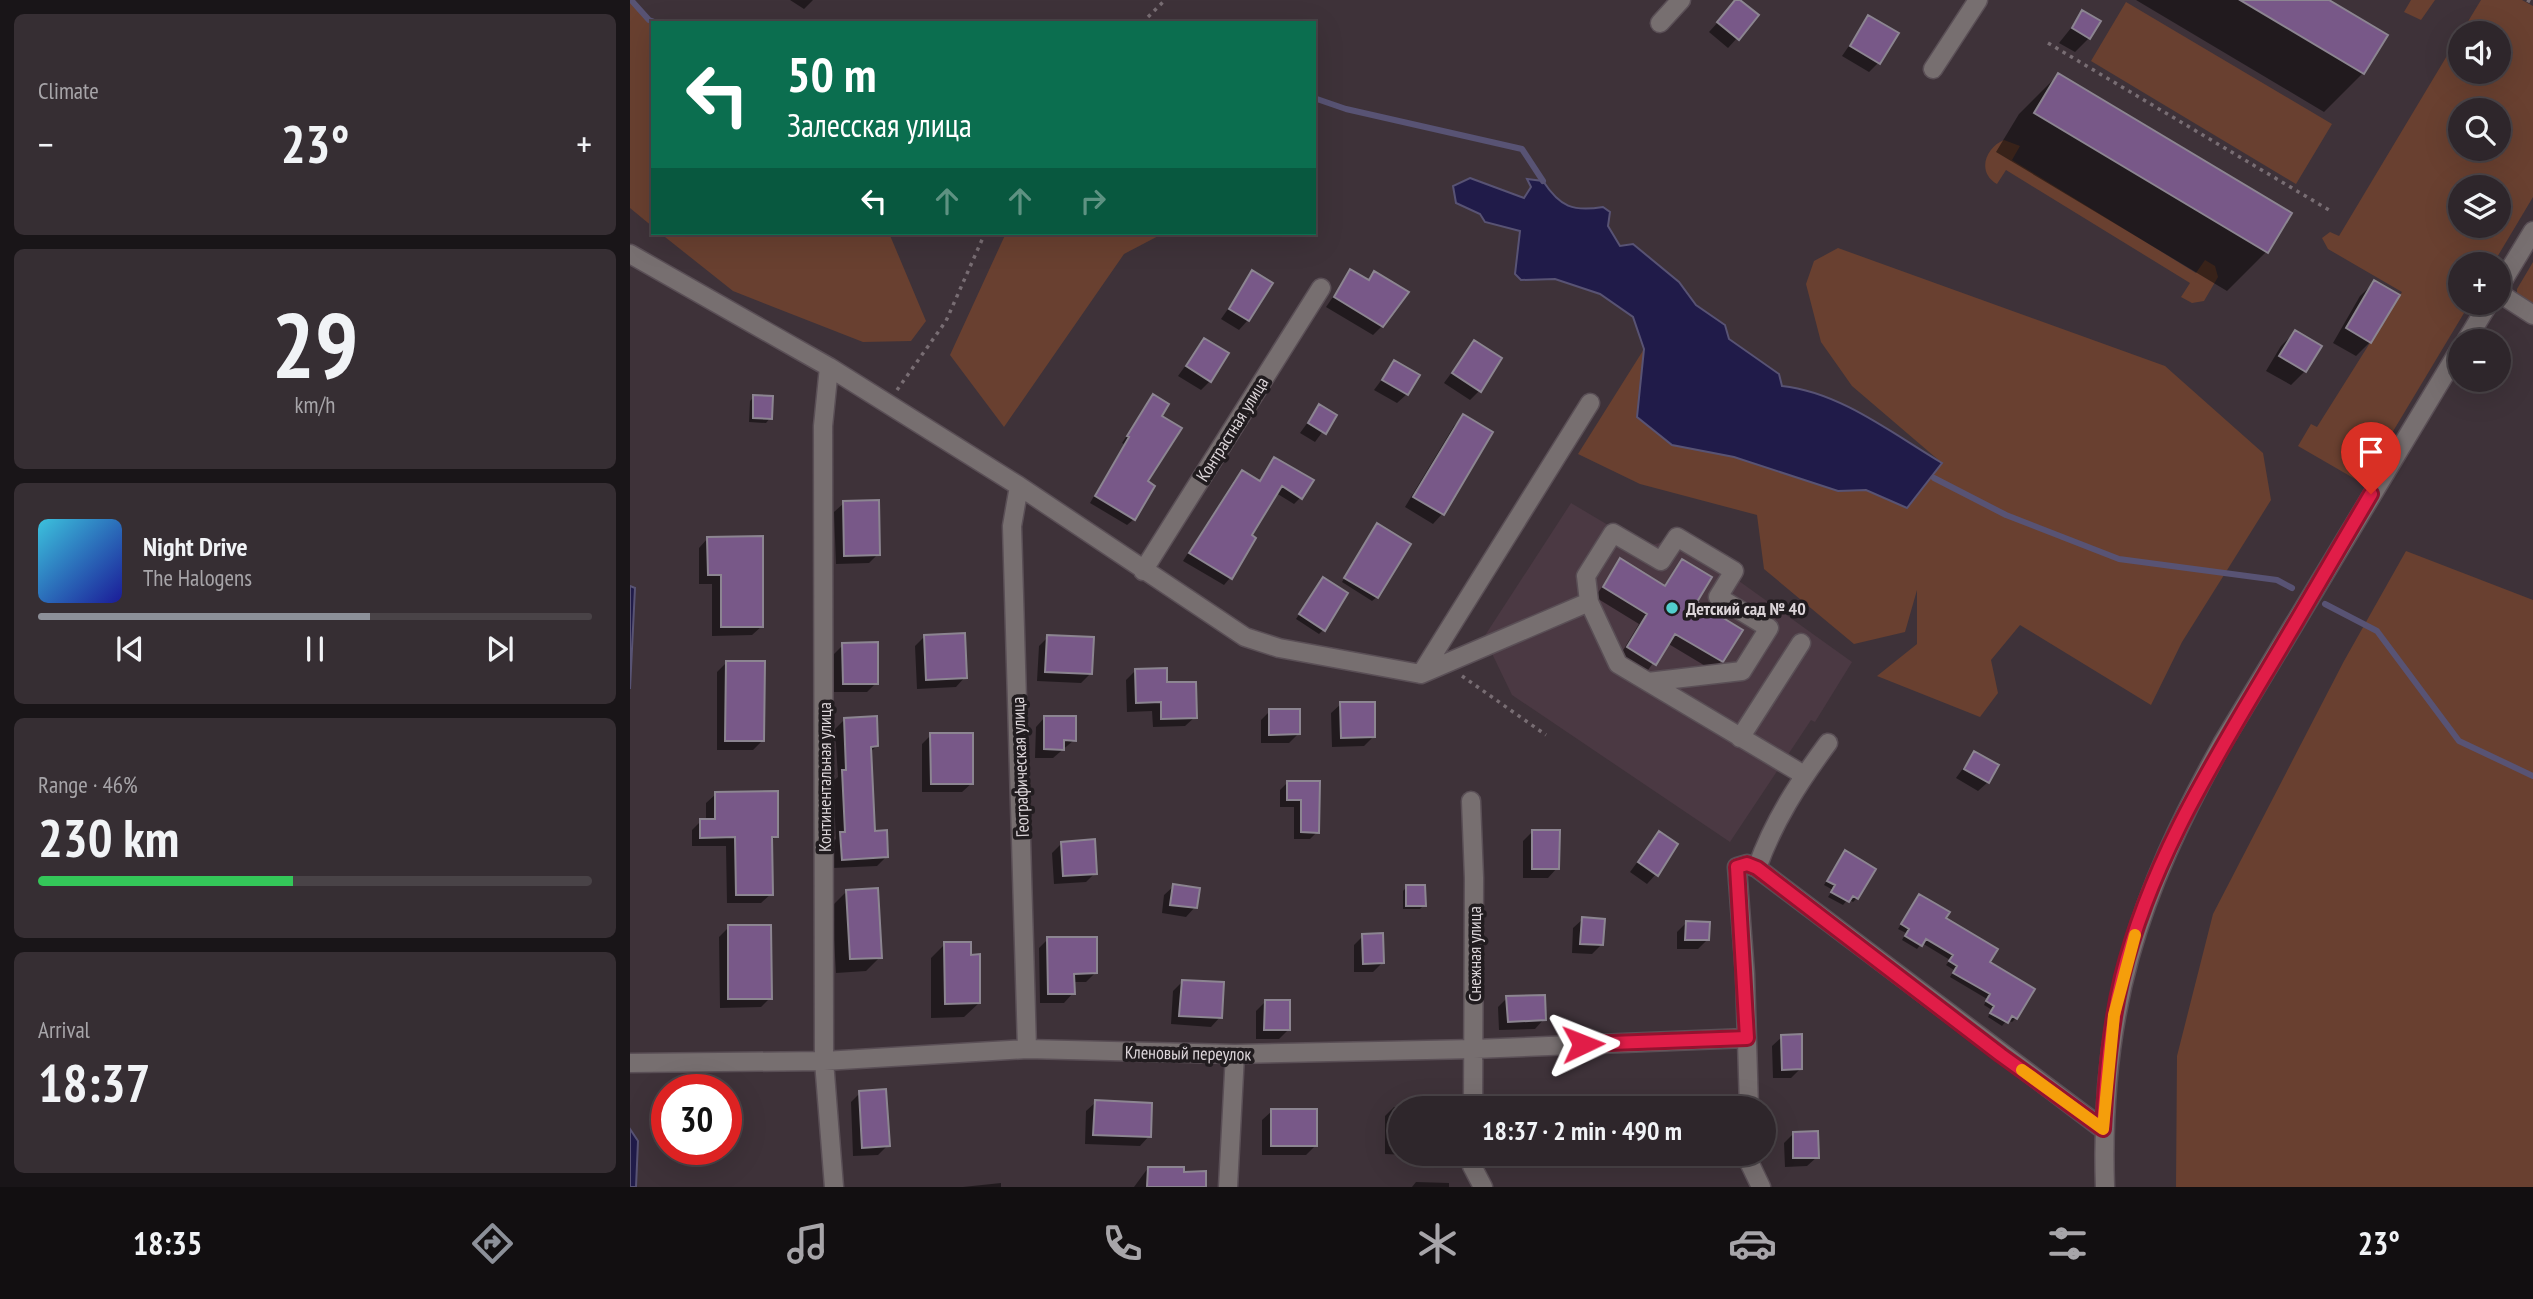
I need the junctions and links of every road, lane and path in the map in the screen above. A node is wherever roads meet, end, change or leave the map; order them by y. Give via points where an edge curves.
1 (1165, 0) edge
2 (1681, 0) edge
3 (1978, 0) edge
4 (2527, 0) edge
5 (2533, 3) edge
6 (1144, 21) edge
7 (1660, 23) dead end
8 (2048, 43) dead end
9 (1933, 69) dead end
10 (2329, 210) dead end
11 (2533, 231) edge
12 (984, 235) edge
13 (630, 254) edge
14 (2511, 267) edge
15 (1321, 288) dead end
16 (2511, 301) edge
17 (2533, 315) edge
18 (829, 367) junction
19 (2448, 369) edge
20 (1590, 403) dead end
21 (888, 404) junction
22 (1019, 486) junction
23 (1143, 571) junction
24 (1589, 602) junction
25 (1801, 643) dead end
26 (1447, 665) junction
27 (1421, 674) junction
28 (1648, 682) junction
29 (1546, 735) dead end
30 (1740, 738) junction
31 (1828, 743) dead end
32 (1804, 775) junction
33 (1471, 801) dead end
34 (1757, 868) junction
35 (1747, 1038) junction
36 (1027, 1049) junction
37 (1474, 1049) junction
38 (1235, 1054) junction
39 (824, 1061) junction
40 (630, 1063) edge
41 (1473, 1096) edge
42 (1749, 1096) edge
43 (2103, 1129) junction
44 (1472, 1166) edge
45 (1751, 1166) edge
46 (834, 1187) edge
47 (1228, 1187) edge
48 (1483, 1187) edge
49 (1761, 1187) edge
50 (2105, 1187) edge

1 - 6 path
2 - 7 street
3 - 9 street
4 - 5 path
8 - 10 path
11 - 14 street
12 - 21 path via 946,321
13 - 18 street
15 - 23 street, Контрастная улица
16 - 17 street
18 - 21 street
18 - 39 street, Континентальная улица via 822,426
19 - 43 street via 2183,816 2122,975 2106,1073
20 - 27 street
21 - 22 street
22 - 23 street
22 - 36 street, Географическая улица via 1012,526
23 - 27 street via 1245,637 1279,648
24 - 26 street
24 - 28 street via 1618,664
24 - 28 street via 1586,576 1613,533 1661,561 1676,537 1734,571 1718,597 1769,628 1742,671
25 - 30 street
26 - 27 street
26 - 29 path
28 - 30 street
30 - 32 street
31 - 32 street
32 - 34 street
33 - 37 street, Снежная улица
34 - 35 street via 1737,867
34 - 43 street
35 - 37 street, Кленовый переулок
35 - 42 street
36 - 38 street, Кленовый переулок
36 - 39 street, Кленовый переулок
37 - 38 street, Кленовый переулок
37 - 41 street, Снежная улица
38 - 47 street
39 - 40 street, Кленовый переулок
39 - 46 street, Континентальная улица
43 - 50 street
44 - 48 street
45 - 49 street

